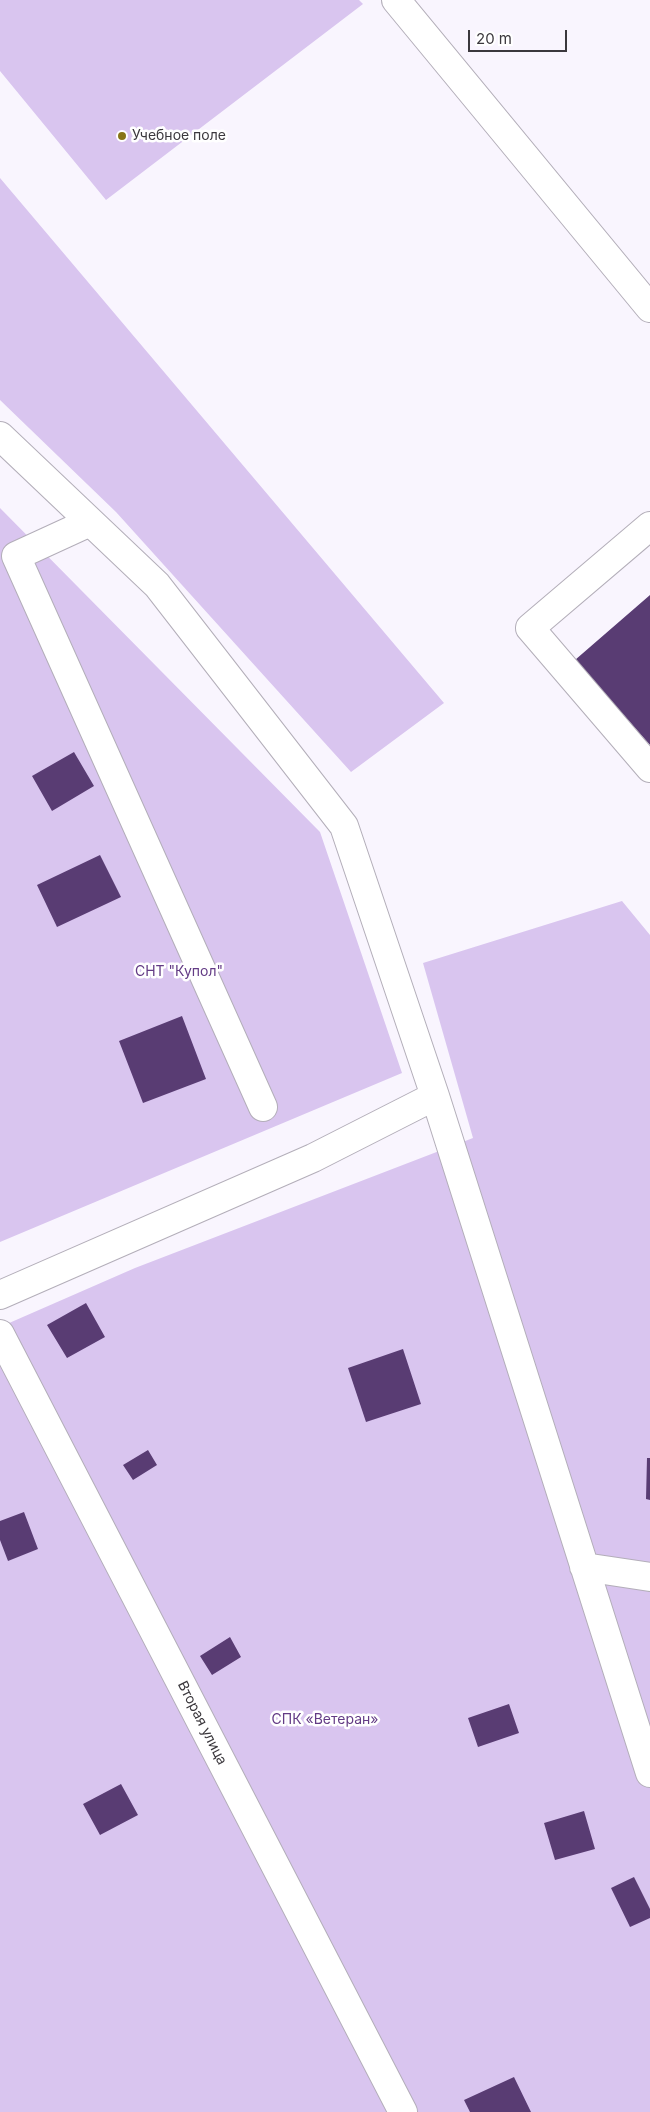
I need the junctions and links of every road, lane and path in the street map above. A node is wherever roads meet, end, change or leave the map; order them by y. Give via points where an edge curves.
1 (396, 0) edge
2 (650, 308) edge
3 (0, 436) edge
4 (90, 522) junction
5 (650, 526) edge
6 (650, 768) edge
7 (435, 1096) junction
8 (263, 1107) dead end
9 (0, 1295) edge
10 (0, 1334) edge
11 (584, 1568) junction
12 (650, 1577) edge
13 (650, 1774) edge
14 (403, 2112) edge

1 - 2 street
3 - 4 street
4 - 7 street via 157,585 344,826
4 - 8 street via 16,556
5 - 6 street via 530,628
7 - 9 street via 313,1158
7 - 11 street
10 - 14 street, Вторая улица
11 - 12 street
11 - 13 street

